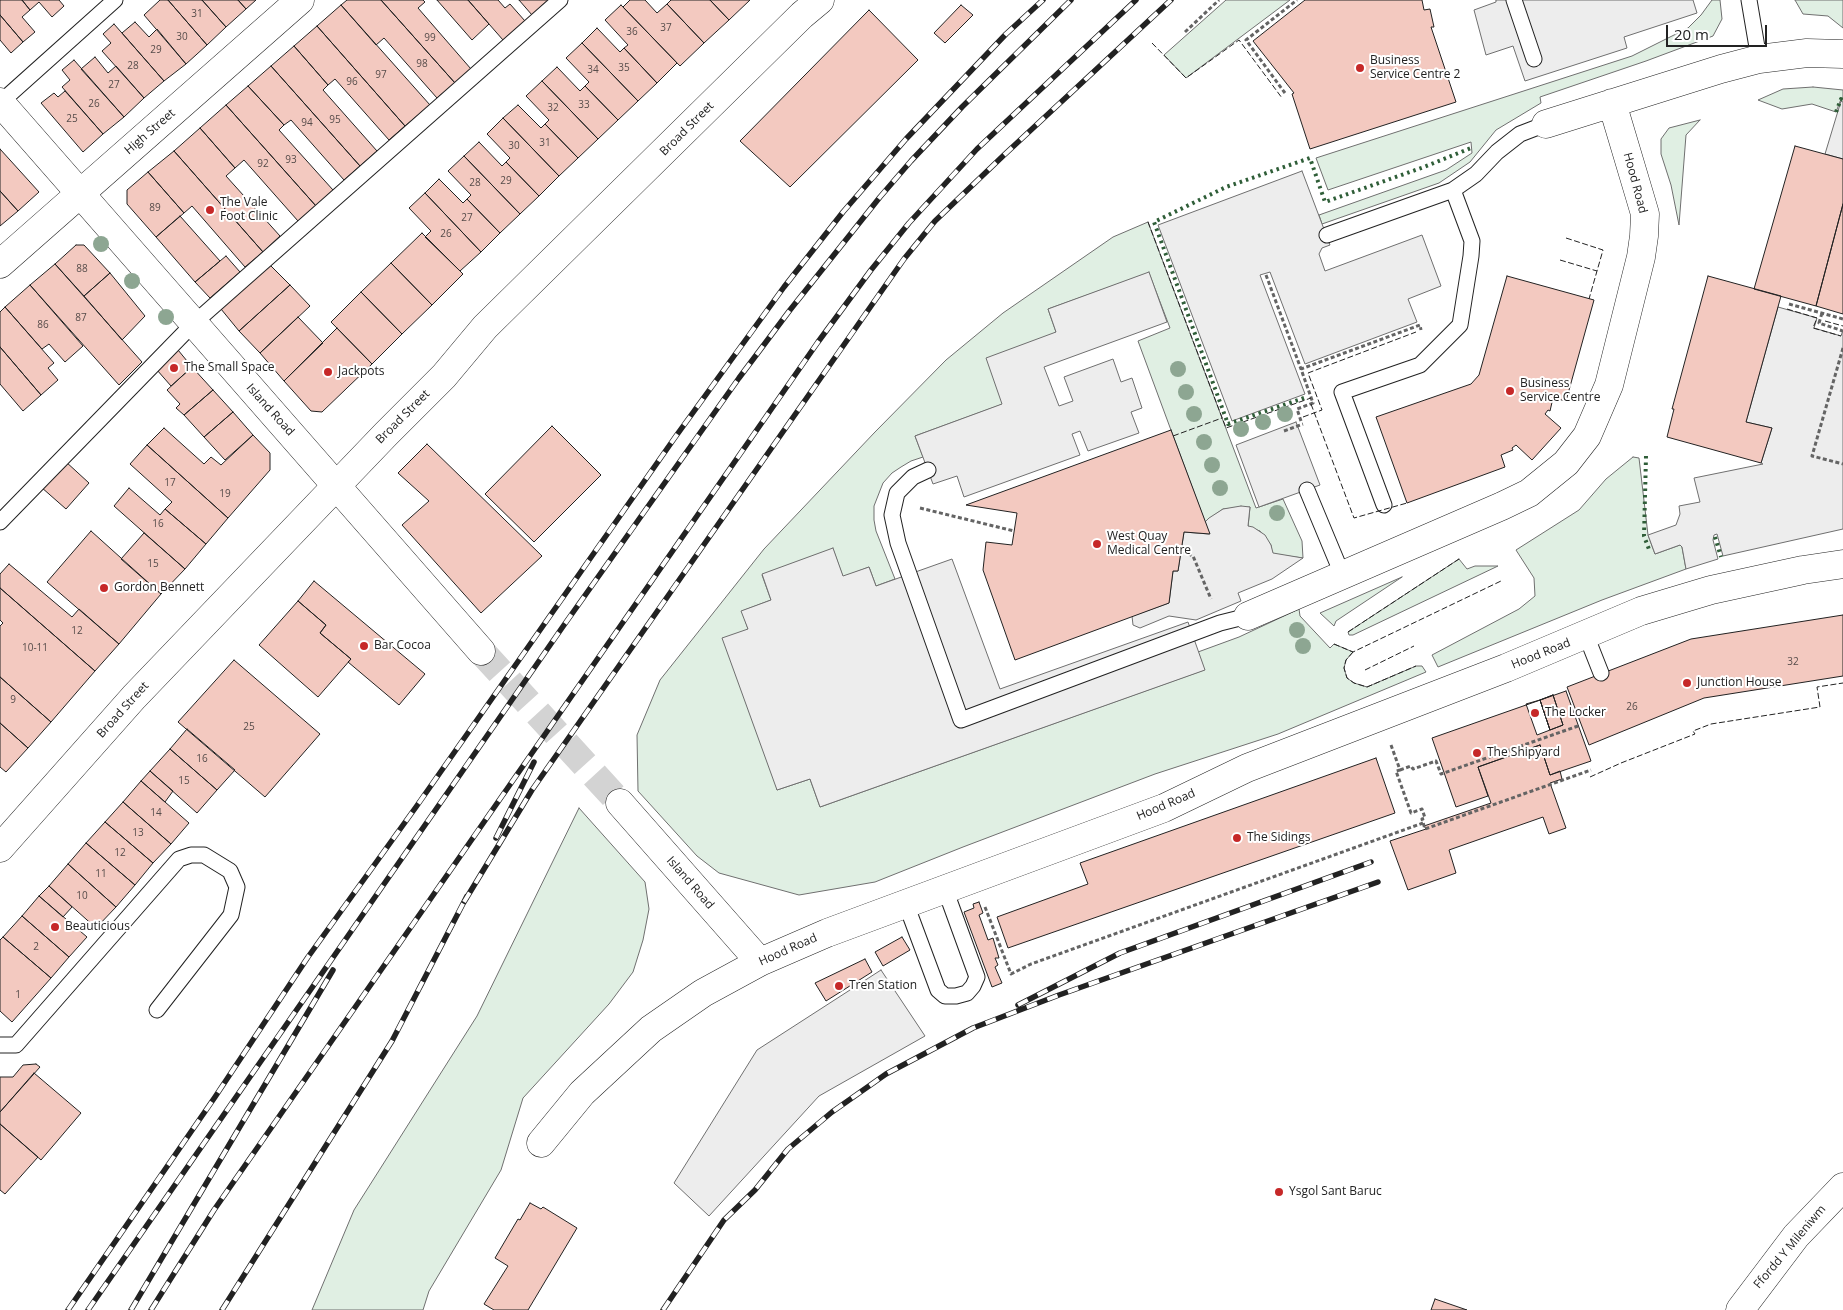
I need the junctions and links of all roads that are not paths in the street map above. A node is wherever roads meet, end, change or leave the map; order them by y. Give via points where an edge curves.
1 (115, 0) edge
2 (300, 0) edge
3 (560, 0) edge
4 (820, 0) edge
5 (1514, 0) edge
6 (1749, 0) edge
7 (1843, 54) edge
8 (1759, 58) junction
9 (1534, 59) dead end
10 (0, 102) edge
11 (1612, 104) junction
12 (1546, 124) joint
13 (1453, 190) junction
14 (80, 194) junction
15 (1327, 235) dead end
16 (0, 264) edge
17 (193, 324) junction
18 (928, 470) dead end
19 (337, 486) junction
20 (1306, 490) dead end
21 (1384, 505) dead end
22 (0, 522) edge
23 (1843, 564) edge
24 (1342, 574) junction
25 (1248, 616) joint
26 (1586, 635) junction
27 (481, 651) tunnel mouth
28 (1601, 673) dead end
29 (620, 803) tunnel mouth
30 (0, 848) edge
31 (945, 889) junction
32 (906, 904) junction
33 (760, 962) junction
34 (157, 1010) dead end
35 (0, 1045) edge
36 (541, 1143) dead end
37 (1843, 1187) edge
38 (1740, 1310) edge

1 - 10 lane
2 - 14 street, High Street
3 - 17 lane
4 - 19 street, Broad Street via 485,327 444,376
5 - 9 lane
6 - 8 lane
7 - 8 street via 1807,53
8 - 11 street
10 - 14 street, Island Road
11 - 12 street
11 - 24 street, Hood Road via 1645,214 1644,236 1609,385 1587,436 1566,463 1529,493
12 - 13 lane via 1520,134
13 - 15 lane
13 - 21 lane via 1472,242 1460,324 1420,365 1342,392
14 - 16 street, High Street
14 - 17 street, Island Road
17 - 19 street, Island Road
17 - 22 lane
18 - 25 lane via 913,477 897,494 892,515 898,543 961,720 1220,623
19 - 27 street, Island Road
19 - 30 street, Broad Street via 134,697
20 - 24 lane
23 - 26 street, Hood Road via 1711,590 1641,611
24 - 25 street, Hood Road
26 - 28 lane
26 - 31 street, Hood Road via 1247,768 1164,808
29 - 33 street, Island Road
31 - 32 street, Hood Road
31 - 32 lane via 977,977 967,993 945,996 938,990
32 - 33 street, Hood Road
33 - 36 street, Hood Road via 703,994 651,1029 582,1093
34 - 35 lane via 231,915 237,887 230,871 204,855 179,859 16,1045
37 - 38 street, Ffordd Y Mileniwm via 1796,1236

